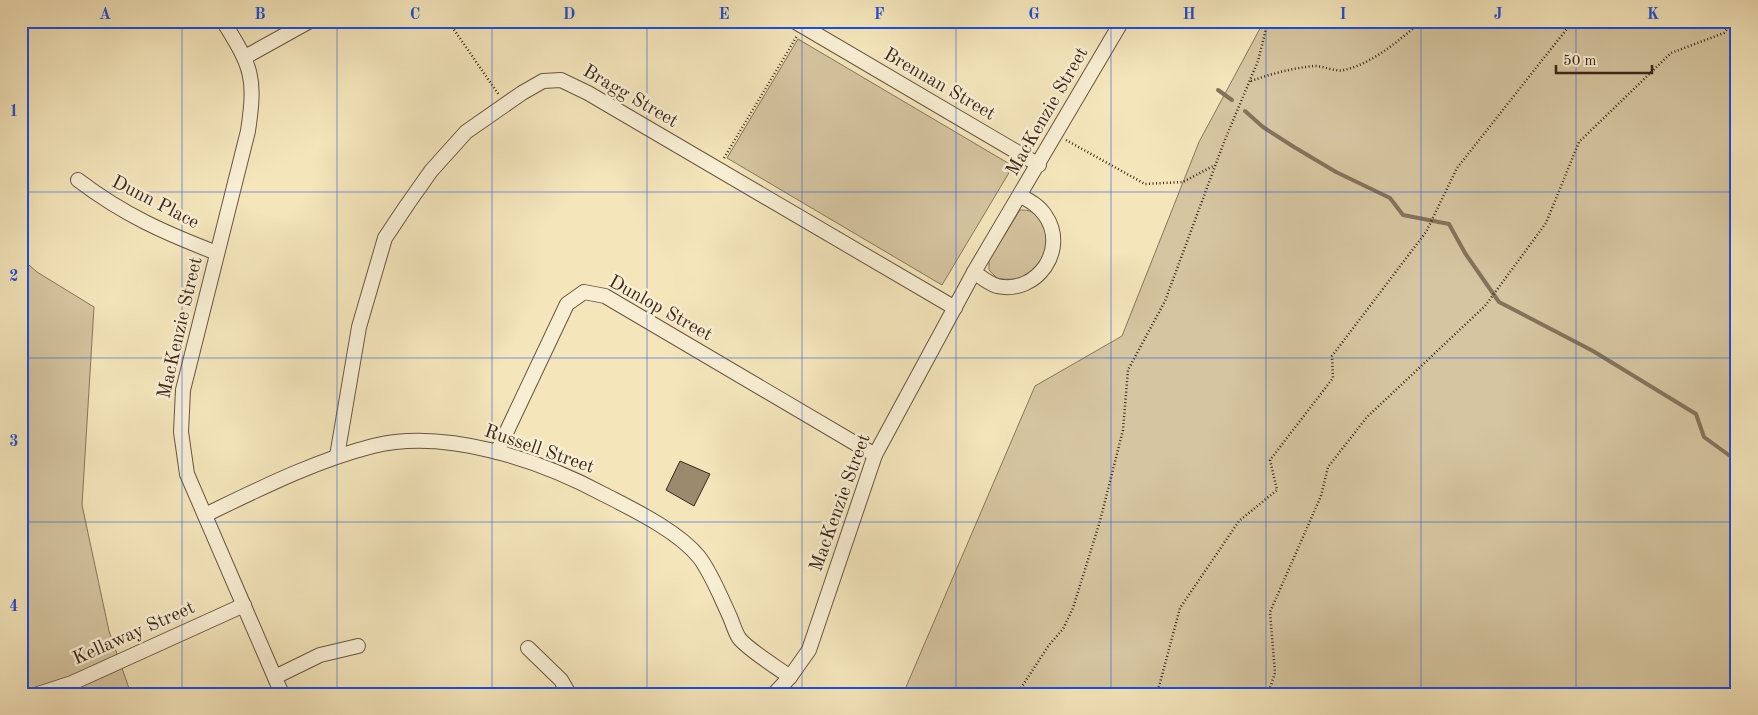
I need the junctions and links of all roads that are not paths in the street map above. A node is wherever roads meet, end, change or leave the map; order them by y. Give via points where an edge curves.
1 (223, 21) edge
2 (310, 21) edge
3 (1122, 21) edge
4 (799, 24) edge
5 (245, 57) junction
6 (1039, 165) junction
7 (78, 180) dead end
8 (1021, 196) junction
9 (217, 254) junction
10 (974, 272) junction
11 (955, 308) junction
12 (497, 452) junction
13 (875, 455) junction
14 (337, 456) junction
15 (205, 515) junction
16 (244, 605) junction
17 (358, 646) dead end
18 (528, 648) dead end
19 (275, 676) junction
20 (790, 677) junction
21 (38, 694) edge
22 (282, 694) edge
23 (569, 694) edge
24 (774, 694) edge

1 - 5 street, MacKenzie Street
2 - 5 street
3 - 6 street, MacKenzie Street
4 - 6 street, Brennan Street
5 - 9 street, MacKenzie Street via 252,78 248,131
6 - 8 street, MacKenzie Street
7 - 9 street, Dunn Place via 110,204 150,226
8 - 10 street, MacKenzie Street
8 - 10 street, MacKenzie Street via 1038,206 1049,221 1054,240 1046,266 1033,280 1015,286 996,286
9 - 15 street, MacKenzie Street via 183,390 181,432 187,474
10 - 11 street, MacKenzie Street
11 - 13 street, MacKenzie Street
11 - 14 street, Bragg Street via 561,80 543,81 466,132 431,171 385,238 359,326
12 - 13 street, Dunlop Street via 567,304 584,292 605,296
12 - 14 street, Russell Street via 455,443 416,441 375,446
12 - 20 street, Russell Street via 578,480 649,519 682,542 699,557 740,639
13 - 20 street, MacKenzie Street via 809,650
14 - 15 street, Russell Street
15 - 16 street, MacKenzie Street
16 - 19 street, MacKenzie Street
16 - 21 street, Kellaway Street via 72,683
17 - 19 street via 320,655
18 - 23 street via 561,680
19 - 22 street, MacKenzie Street
20 - 24 street, MacKenzie Street

